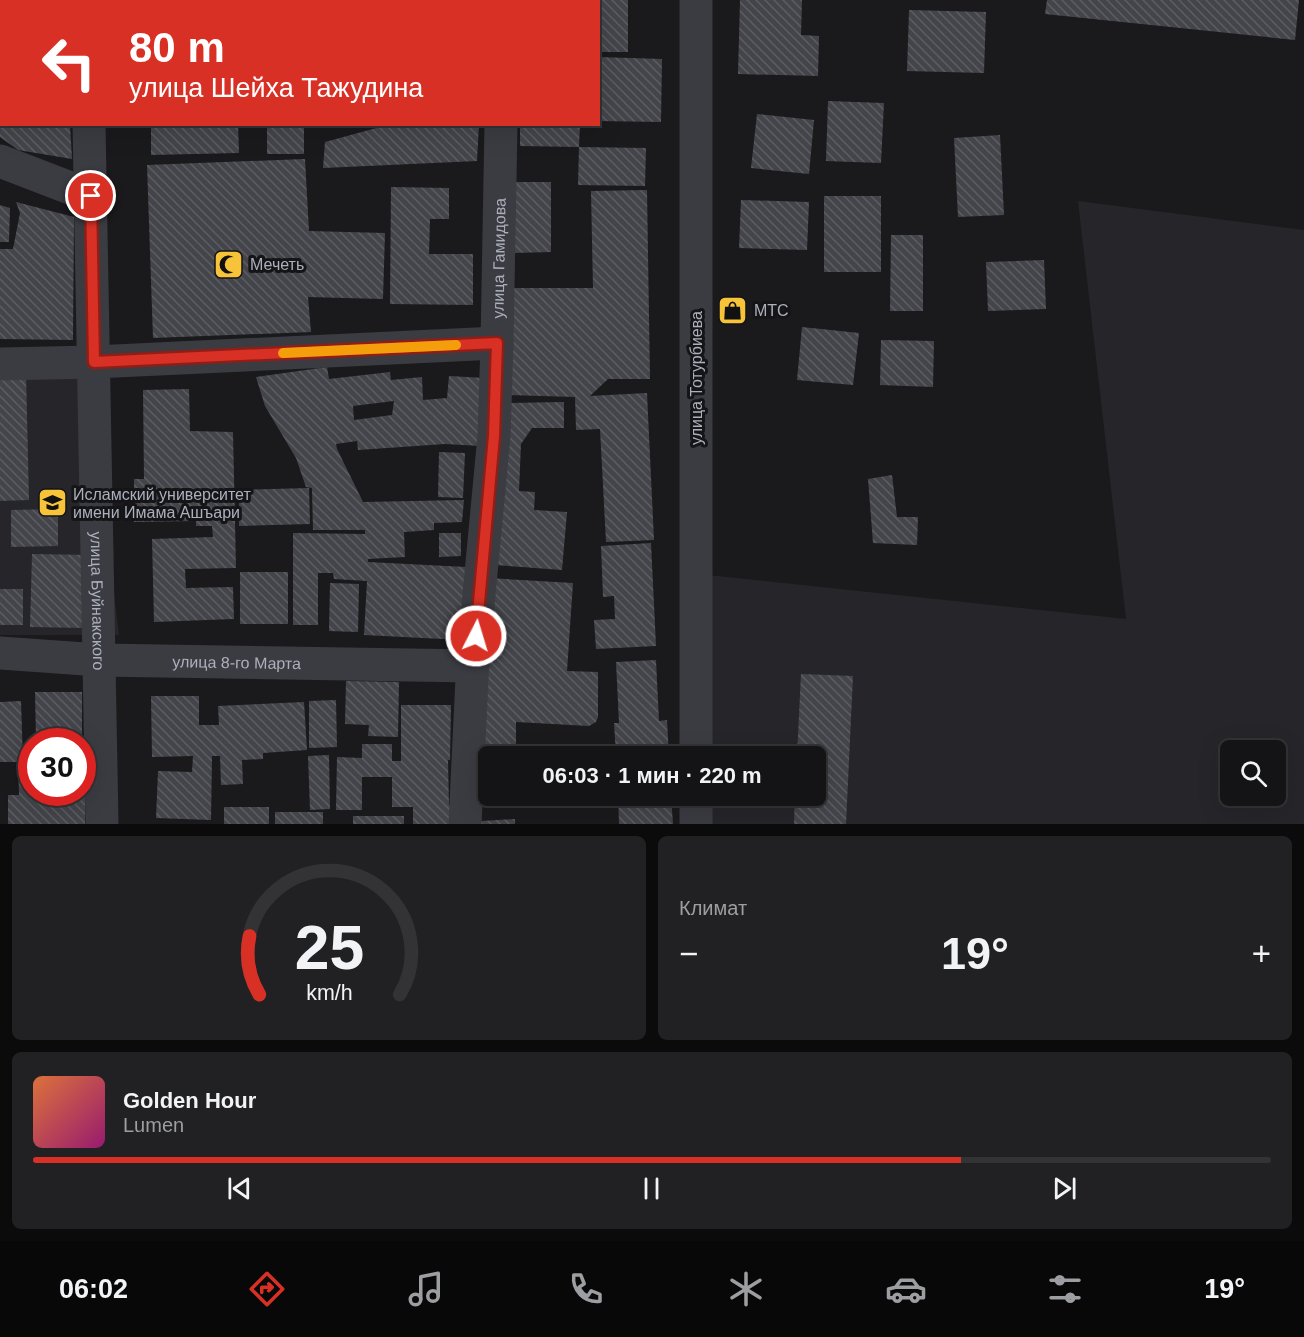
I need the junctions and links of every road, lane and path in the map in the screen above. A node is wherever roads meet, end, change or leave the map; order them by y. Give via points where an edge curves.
1 (696, 0) edge
2 (89, 126) edge
3 (501, 126) edge
4 (0, 161) edge
5 (91, 196) junction
6 (497, 343) junction
7 (94, 362) junction
8 (0, 364) edge
9 (0, 653) edge
10 (99, 660) junction
11 (473, 666) junction
12 (696, 746) edge
13 (696, 806) edge
14 (102, 824) edge
15 (465, 824) edge
16 (696, 824) edge

1 - 12 street, улица Тотурбиева
2 - 5 street, улица Буйнакского
3 - 6 street, улица Гамидова
4 - 5 street
5 - 7 street, улица Буйнакского
6 - 7 street
6 - 11 street, улица Гамидова via 494,436
7 - 8 street
7 - 10 street, улица Буйнакского
9 - 10 street, улица 8-го Марта
10 - 11 street, улица 8-го Марта
10 - 14 street, улица Буйнакского
11 - 15 street, улица Гамидова
13 - 16 street

